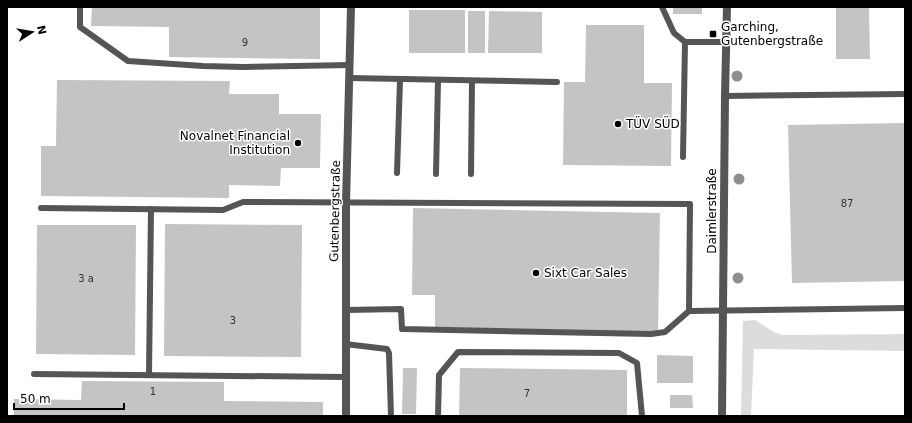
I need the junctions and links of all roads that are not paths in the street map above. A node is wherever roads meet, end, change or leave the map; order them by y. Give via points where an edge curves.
1 (80, 7) edge
2 (351, 7) edge
3 (662, 7) edge
4 (727, 7) edge
5 (685, 42) junction
6 (726, 42) junction
7 (350, 65) junction
8 (349, 78) junction
9 (400, 80) junction
10 (438, 80) junction
11 (472, 81) junction
12 (557, 82) dead end
13 (905, 94) edge
14 (725, 96) junction
15 (683, 157) dead end
16 (397, 174) dead end
17 (436, 174) dead end
18 (471, 174) dead end
19 (346, 204) junction
20 (41, 208) dead end
21 (151, 209) junction
22 (905, 308) edge
23 (346, 310) junction
24 (690, 311) junction
25 (723, 311) junction
26 (345, 344) junction
27 (34, 374) dead end
28 (150, 375) junction
29 (345, 376) junction
30 (346, 416) edge
31 (390, 416) edge
32 (438, 416) edge
33 (642, 416) edge
34 (722, 416) edge

1 - 7 lane via 80,27 128,61 236,67
2 - 7 street, Gutenbergstraße
3 - 5 lane via 674,33
4 - 6 street, Daimlerstraße
5 - 6 lane
5 - 15 lane
6 - 14 street, Daimlerstraße
7 - 8 street, Gutenbergstraße
8 - 9 lane
8 - 19 street, Gutenbergstraße
9 - 10 lane
9 - 16 lane
10 - 11 lane
10 - 17 lane
11 - 12 lane
11 - 18 lane
13 - 14 lane
14 - 25 street, Daimlerstraße
19 - 21 lane via 243,202 224,210
19 - 23 street, Gutenbergstraße
19 - 24 lane via 690,204
20 - 21 lane
21 - 28 lane
22 - 25 lane
23 - 24 lane via 401,309 402,329 651,334 665,332
23 - 26 street, Gutenbergstraße
24 - 25 lane
25 - 34 street, Daimlerstraße
26 - 29 street, Gutenbergstraße
26 - 31 lane via 387,349
27 - 28 lane
28 - 29 lane
29 - 30 street, Gutenbergstraße
32 - 33 lane via 439,375 458,352 466,352 619,353 637,363

